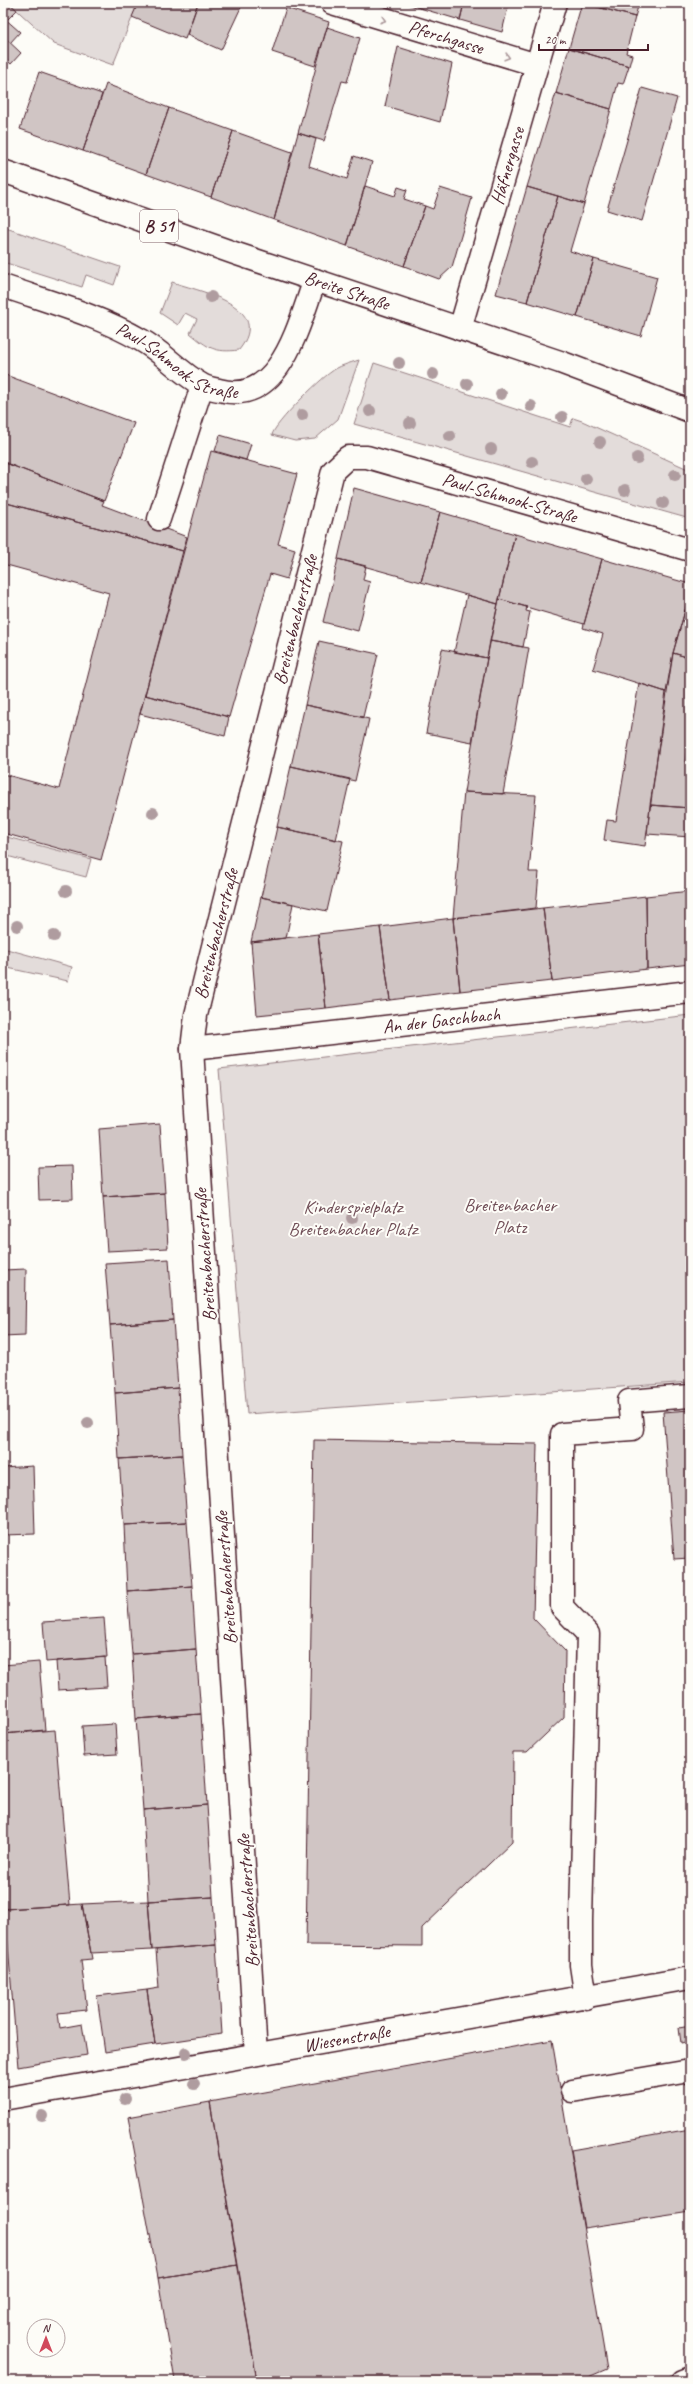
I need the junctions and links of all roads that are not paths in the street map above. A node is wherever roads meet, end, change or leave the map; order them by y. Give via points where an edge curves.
1 (332, 3) edge
2 (555, 3) edge
3 (537, 65) junction
4 (3, 171) edge
5 (315, 280) junction
6 (3, 286) edge
7 (460, 329) junction
8 (202, 386) junction
9 (690, 410) edge
10 (333, 471) joint
11 (159, 519) dead end
12 (690, 550) edge
13 (690, 992) edge
14 (192, 1049) junction
15 (690, 1396) edge
16 (690, 1978) edge
17 (586, 1998) junction
18 (256, 2054) junction
19 (690, 2071) edge
20 (572, 2091) dead end
21 (3, 2099) edge
22 (690, 2378) edge
23 (682, 2381) edge

1 -> 3 street, Pferchgasse
2 - 3 street, Häfnergasse
3 - 7 street, Häfnergasse
4 - 5 street, Breite Straße / B 51
5 - 7 street, Breite Straße
5 - 8 street, Paul-Schmook-Straße via 286,355 270,378 248,391 229,393
6 - 8 street, Paul-Schmook-Straße via 108,322 148,344
7 - 9 street, Breite Straße
8 - 11 street
10 - 12 street, Paul-Schmook-Straße via 348,457 367,457
10 - 14 street, Breitenbacherstraße via 216,933 196,1016
13 - 14 street, An der Gaschbach
14 - 18 street, Breitenbacherstraße
15 - 17 street via 629,1401 632,1429 562,1434 562,1607 588,1634 581,1920 581,1965
16 - 17 street, Wiesenstraße
17 - 18 street, Wiesenstraße
18 - 21 street, Wiesenstraße
19 - 20 street
22 - 23 street

